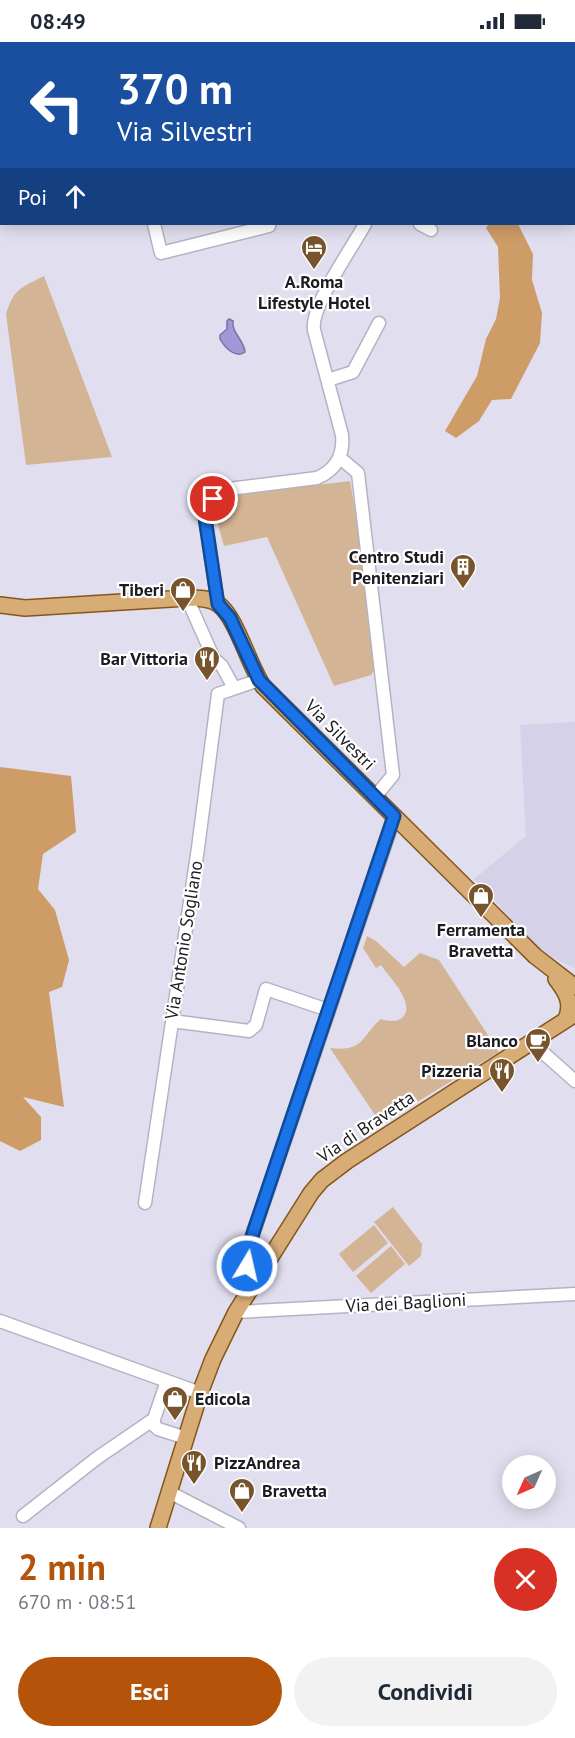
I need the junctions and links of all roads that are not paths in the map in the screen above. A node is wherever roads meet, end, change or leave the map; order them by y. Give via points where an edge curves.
1 (154, 225) edge
2 (364, 225) edge
3 (269, 226) dead end
4 (379, 322) dead end
5 (328, 380) junction
6 (340, 458) junction
7 (187, 598) junction
8 (218, 604) junction
9 (0, 605) edge
10 (259, 680) junction
11 (234, 688) junction
12 (375, 797) junction
13 (394, 816) junction
14 (545, 965) junction
15 (575, 974) edge
16 (575, 987) edge
17 (328, 1010) junction
18 (570, 1016) edge
19 (172, 1021) junction
20 (531, 1042) junction
21 (575, 1081) edge
22 (145, 1203) dead end
23 (255, 1281) junction
24 (575, 1294) edge
25 (236, 1312) junction
26 (0, 1321) edge
27 (167, 1381) junction
28 (200, 1393) junction
29 (154, 1419) junction
30 (186, 1438) junction
31 (169, 1492) junction
32 (23, 1516) dead end
33 (158, 1528) edge
34 (239, 1528) edge

1 - 3 street via 161,253
2 - 5 street via 314,319
4 - 5 street via 353,372
5 - 6 street via 342,435
6 - 8 street via 317,478 228,489 213,499 205,510 205,518
6 - 12 street via 358,473 393,775
7 - 8 main road
7 - 9 main road via 25,608
7 - 11 street via 214,659
8 - 10 main road, Via Silvestri via 230,618
10 - 11 street
10 - 12 main road, Via Silvestri
11 - 19 street, Via Antonio Sogliano via 218,694
12 - 13 main road, Via Silvestri
13 - 14 main road, Via Silvestri
13 - 17 street
14 - 15 main road
14 - 16 main road
14 - 18 main road via 568,997
17 - 19 street via 266,989 251,1030
17 - 23 street via 246,1256
18 - 20 main road, Via di Bravetta
19 - 22 street, Via Antonio Sogliano
20 - 21 street
20 - 23 main road, Via di Bravetta via 330,1174 307,1199
23 - 25 main road, Via di Bravetta
24 - 25 street, Via dei Baglioni
25 - 28 main road, Via di Bravetta
26 - 27 street
27 - 28 street
27 - 29 street
28 - 30 main road, Via di Bravetta
29 - 30 street via 158,1429
29 - 32 street
30 - 31 main road, Via di Bravetta
31 - 33 main road, Via di Bravetta
31 - 34 street

